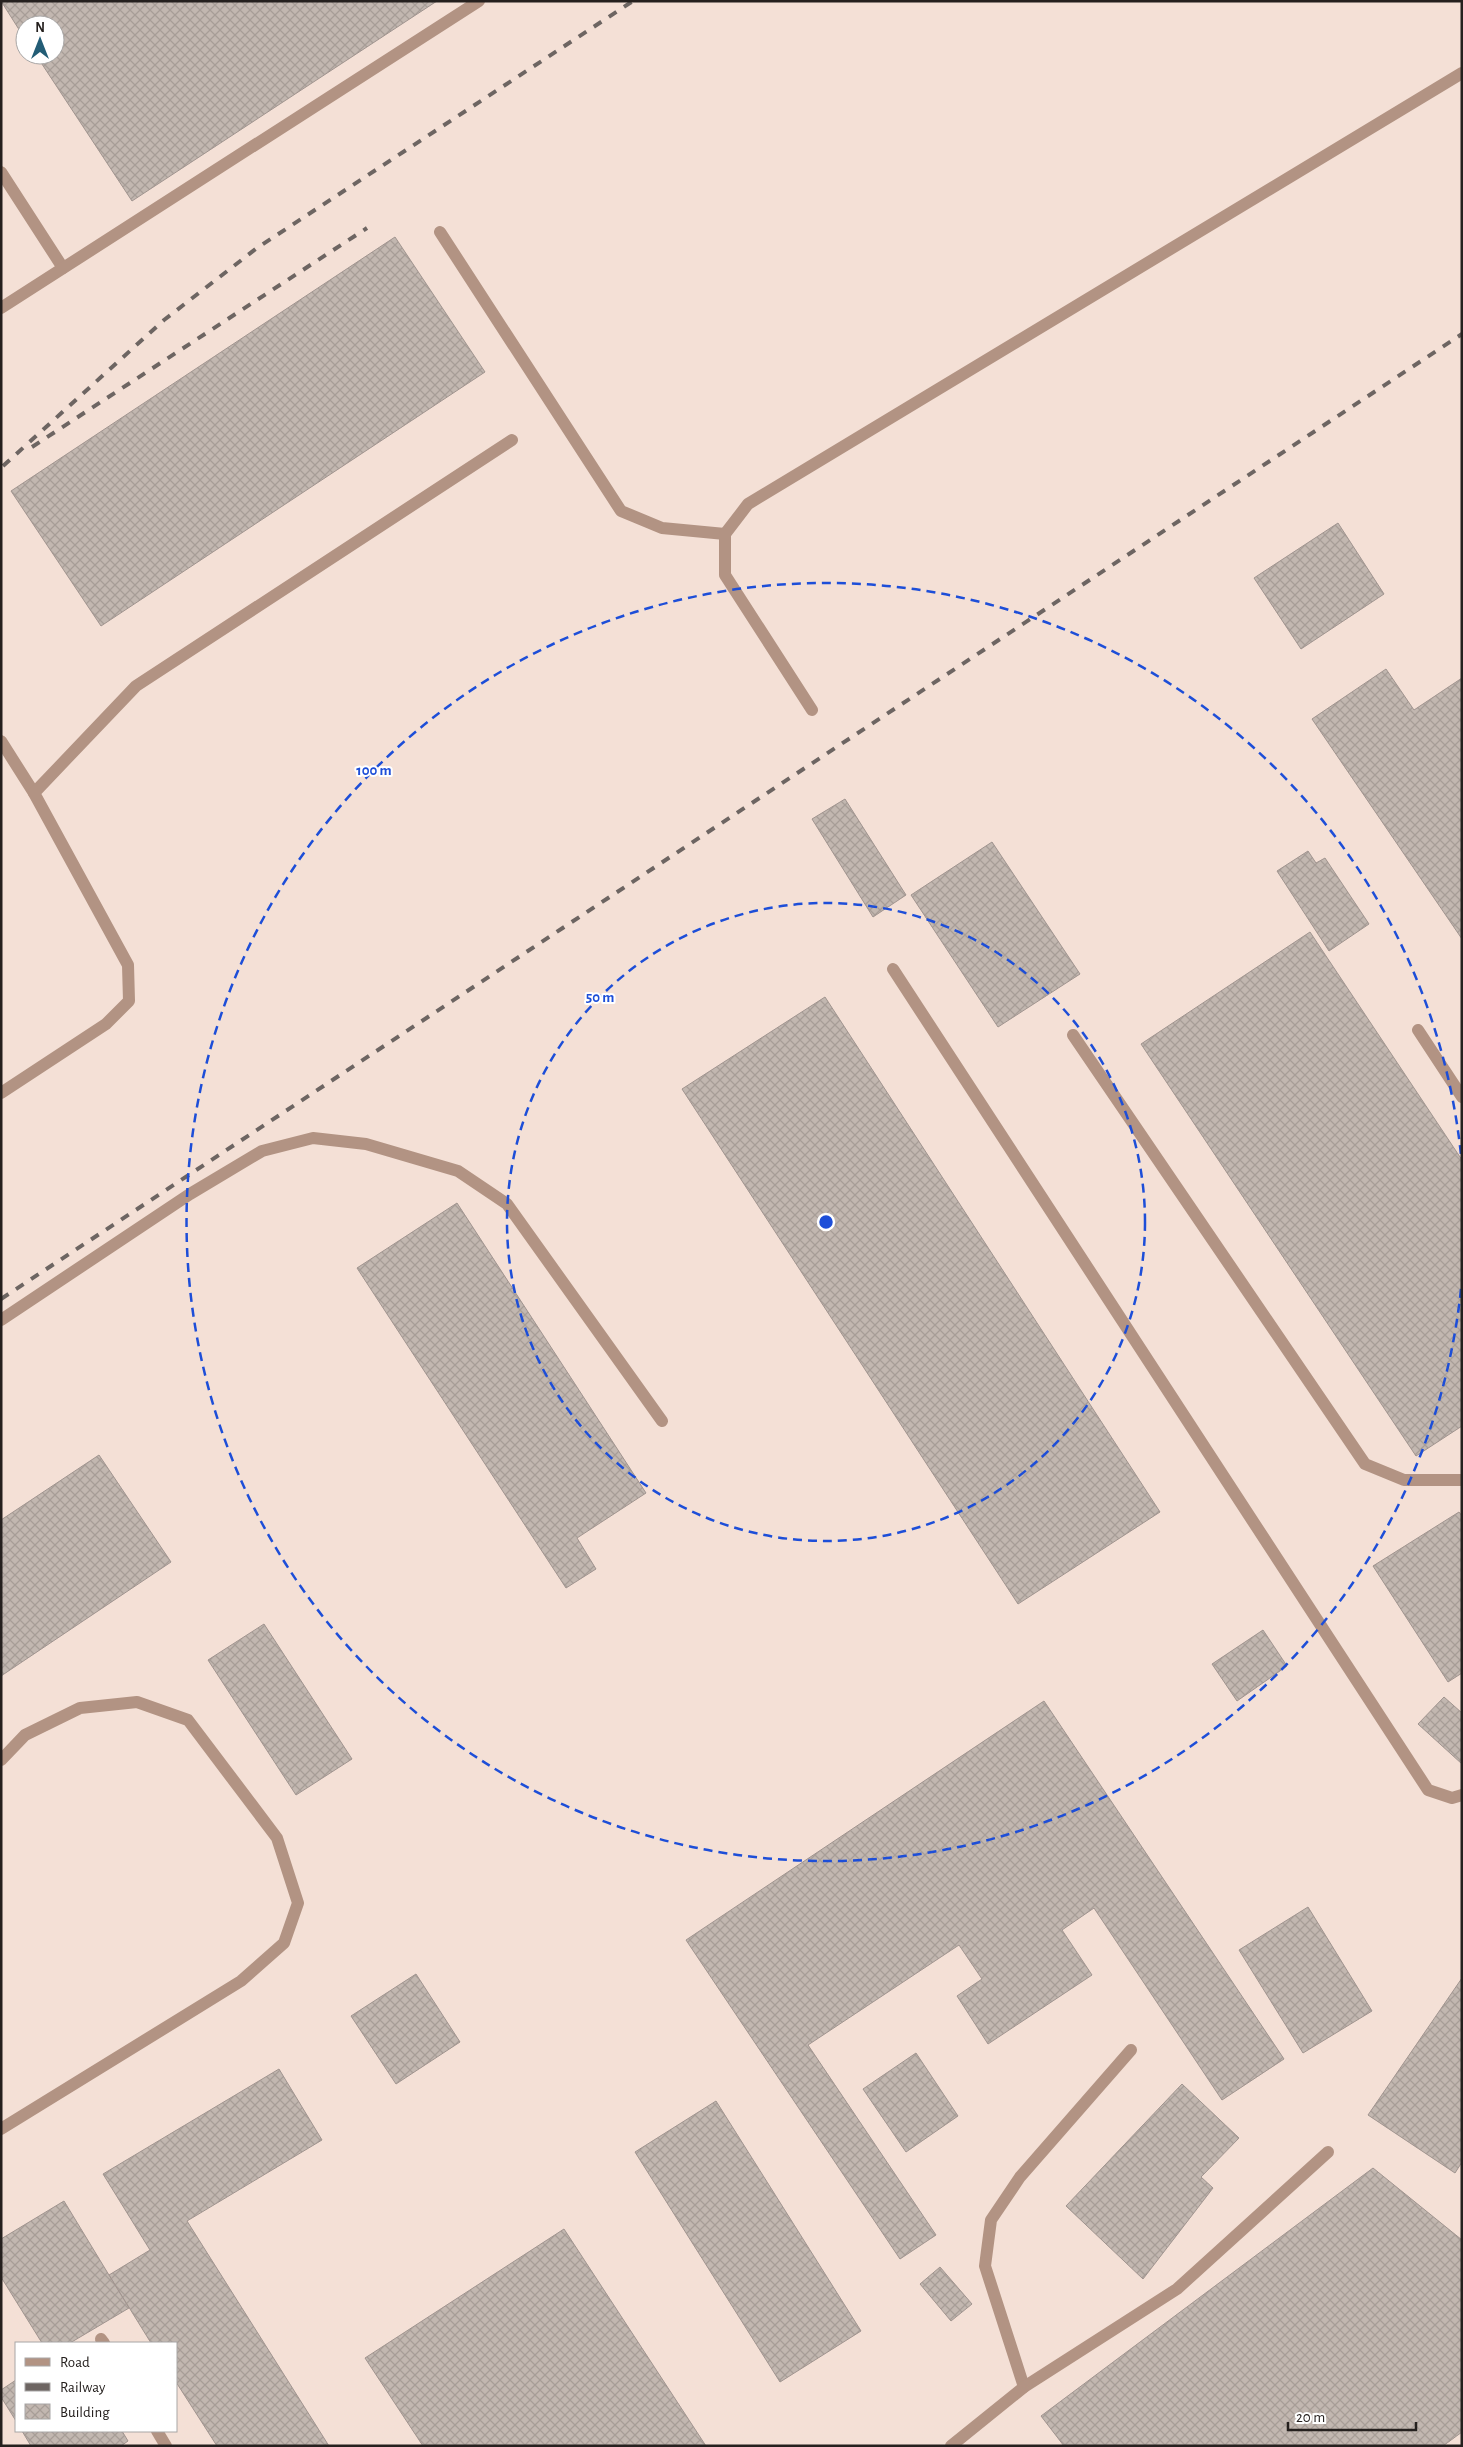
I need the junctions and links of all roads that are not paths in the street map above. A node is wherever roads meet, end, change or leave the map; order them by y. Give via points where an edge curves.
1 (479, 1) edge
2 (1462, 73) edge
3 (1, 172) edge
4 (440, 232) dead end
5 (63, 268) junction
6 (1, 308) edge
7 (512, 440) dead end
8 (726, 534) junction
9 (812, 710) dead end
10 (1, 741) edge
11 (34, 793) junction
12 (893, 969) dead end
13 (1418, 1030) dead end
14 (1073, 1035) dead end
15 (1, 1093) edge
16 (1462, 1098) edge
17 (1, 1320) edge
18 (662, 1421) dead end
19 (1462, 1480) edge
20 (1, 1760) edge
21 (1462, 1795) edge
22 (1131, 2050) dead end
23 (1, 2129) edge
24 (1328, 2152) dead end
25 (1024, 2387) junction
26 (158, 2432) edge
27 (166, 2446) edge
28 (951, 2446) edge

1 - 5 lane
2 - 8 lane via 748,504
3 - 5 lane
4 - 8 lane via 621,511 662,528
5 - 6 lane
7 - 11 lane via 136,686
8 - 9 lane via 726,575
10 - 11 lane
11 - 15 lane via 128,966 129,1001 106,1024
12 - 21 lane via 1428,1790 1452,1798
13 - 16 lane
14 - 19 lane via 1365,1464 1404,1480
17 - 18 lane via 190,1194 262,1151 313,1138 366,1144 458,1170 507,1204
20 - 23 lane via 25,1735 80,1708 137,1702 188,1720 277,1838 298,1903 284,1943 241,1982
22 - 25 lane via 1020,2177 991,2220 985,2266
24 - 25 lane via 1177,2289
25 - 28 lane
26 - 27 lane

